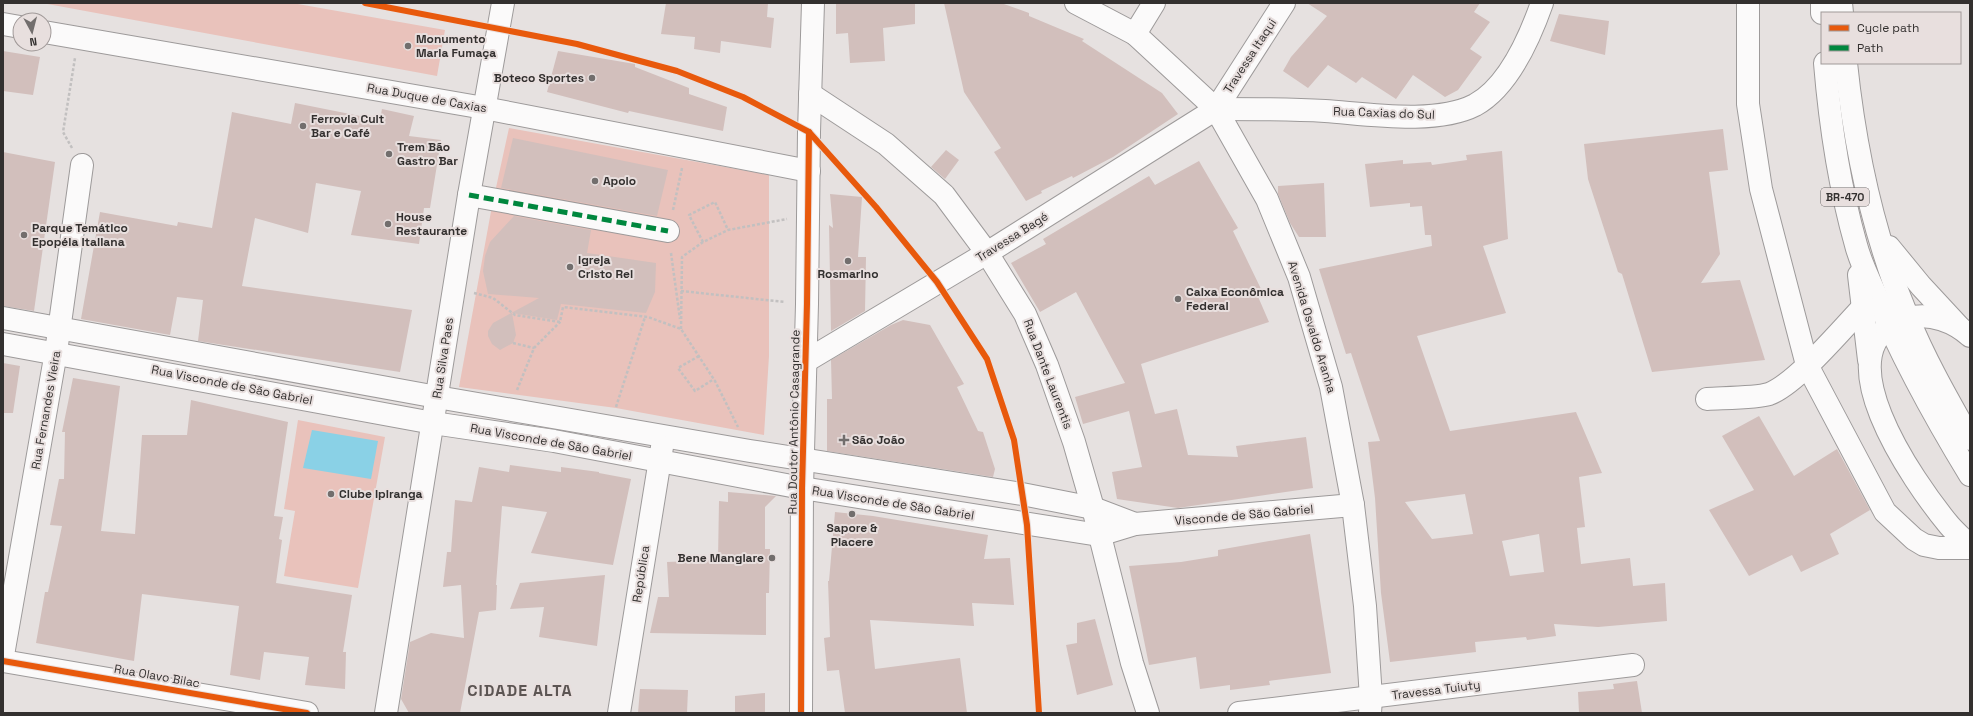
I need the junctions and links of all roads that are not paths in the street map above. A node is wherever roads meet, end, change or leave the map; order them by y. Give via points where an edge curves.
1 (503, 3) edge
2 (813, 3) edge
3 (1076, 3) edge
4 (1154, 3) edge
5 (1542, 3) edge
6 (1748, 3) edge
7 (1278, 5) edge
8 (52, 33) edge
9 (1134, 34) junction
10 (1825, 64) edge
11 (1846, 64) edge
12 (810, 94) junction
13 (484, 108) junction
14 (1216, 109) junction
15 (82, 165) road end
16 (809, 171) junction
17 (469, 195) junction
18 (668, 231) dead end
19 (1879, 234) junction
20 (1856, 246) junction
21 (987, 253) junction
22 (1863, 307) junction
23 (3, 318) edge
24 (1898, 322) junction
25 (60, 328) junction
26 (1965, 332) edge
27 (3, 344) edge
28 (56, 352) junction
29 (1869, 360) junction
30 (806, 361) junction
31 (1807, 365) junction
32 (437, 397) junction
33 (1707, 399) dead end
34 (561, 418) junction
35 (434, 423) junction
36 (664, 435) junction
37 (1970, 439) edge
38 (554, 441) junction
39 (804, 459) junction
40 (660, 460) junction
41 (1970, 474) edge
42 (802, 488) junction
43 (1352, 505) junction
44 (1093, 508) junction
45 (1135, 524) junction
46 (1099, 535) junction
47 (1970, 547) edge
48 (3, 655) edge
49 (3, 661) edge
50 (1633, 665) dead end
51 (1370, 706) edge
52 (307, 713) edge
53 (386, 713) edge
54 (619, 713) edge
55 (801, 713) edge
56 (1148, 713) edge
57 (1239, 713) edge

1 - 13 main road, Rua Silva Paes
2 - 12 main road, Rua Doutor Antônio Casagrande
3 - 9 main road, Avenida Osvaldo Aranha
4 - 9 main road
5 - 14 main road, Rua Caxias do Sul via 1514,65 1497,87 1475,104 1450,114 1426,116
6 - 31 main road via 1748,104 1761,188
7 - 14 main road, Travessa Itaqui
8 - 13 main road, Rua Duque de Caxias
9 - 14 main road, Avenida Osvaldo Aranha
10 - 20 main road, BR-470 via 1837,165
11 - 19 main road, BR-470 via 1851,110
12 - 16 main road, Rua Doutor Antônio Casagrande
12 - 21 main road, Rua Dante Laurentis via 886,144 944,195
13 - 16 main road, Rua Duque de Caxias
13 - 17 main road, Rua Silva Paes
14 - 21 main road, Travessa Bagé
14 - 43 main road, Avenida Osvaldo Aranha via 1267,199 1299,277 1331,387
15 - 25 main road, Rua Fernandes Vieira
16 - 30 main road, Rua Doutor Antônio Casagrande
17 - 18 main road
17 - 32 main road, Rua Silva Paes
19 - 24 main road, BR-470
19 - 26 main road via 1921,286
20 - 22 main road
20 - 24 main road, BR-470
21 - 30 main road, Travessa Bagé
21 - 44 main road, Rua Dante Laurentis via 1025,314 1047,365 1074,442
22 - 29 main road
22 - 31 main road
23 - 25 main road, Rua Visconde de São Gabriel
24 - 26 main road via 1926,316
24 - 29 main road via 1876,339
24 - 37 main road, BR-470
24 - 41 main road, BR-470 via 1936,421
25 - 28 main road, Rua Fernandes Vieira
25 - 32 main road, Rua Visconde de São Gabriel
27 - 28 main road, Rua Visconde de São Gabriel
28 - 35 main road, Rua Visconde de São Gabriel
28 - 48 main road, Rua Fernandes Vieira
29 - 47 main road via 1871,384 1881,417 1907,467 1949,525
30 - 39 main road, Rua Doutor Antônio Casagrande
31 - 33 main road via 1768,394
31 - 47 main road via 1885,512 1924,545 1939,548
32 - 34 main road, Rua Visconde de São Gabriel
32 - 35 main road, Rua Silva Paes
34 - 36 main road, Rua Visconde de São Gabriel
34 - 38 main road
35 - 38 main road, Rua Visconde de São Gabriel
35 - 53 main road, Rua Silva Paes
36 - 39 main road, Rua Visconde de São Gabriel
36 - 40 main road, República
38 - 40 main road, Rua Visconde de São Gabriel
39 - 42 main road, Rua Doutor Antônio Casagrande
39 - 44 main road, Rua Visconde de São Gabriel
40 - 42 main road, Rua Visconde de São Gabriel
40 - 54 main road, República
42 - 46 main road, Rua Visconde de São Gabriel
42 - 55 main road, Rua Doutor Antônio Casagrande
43 - 45 main road, Visconde de São Gabriel
43 - 51 main road, Avenida Osvaldo Aranha via 1365,606
44 - 45 main road, Visconde de São Gabriel
44 - 46 main road, Rua Dante Laurentis
45 - 46 main road, Visconde de São Gabriel
46 - 56 main road, Rua Dante Laurentis via 1132,663
49 - 52 main road, Rua Olavo Bilac
50 - 51 main road, Travessa Tuiuty
51 - 57 main road, Travessa Tuiuty

